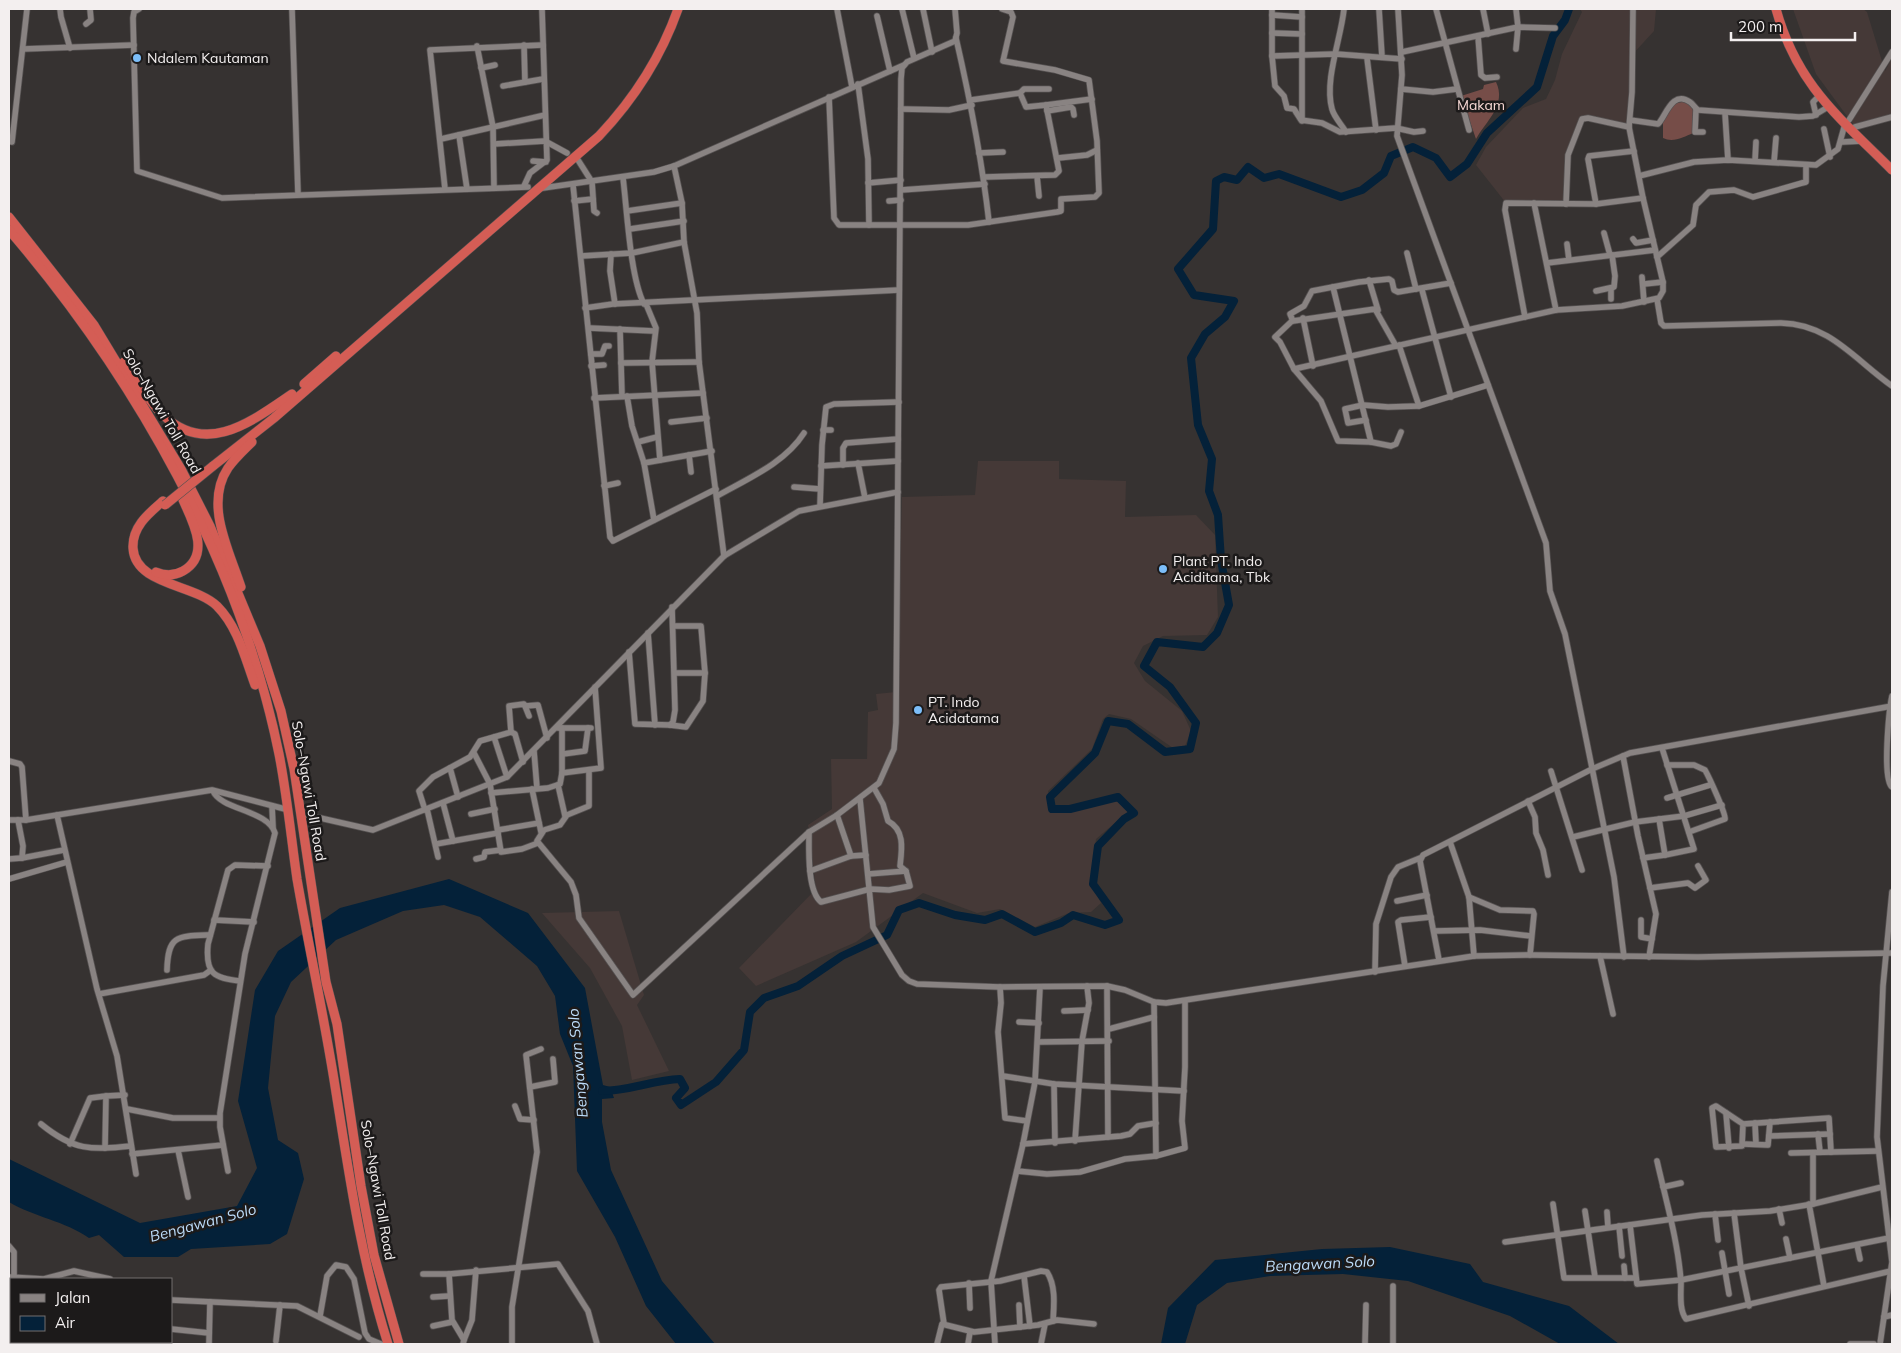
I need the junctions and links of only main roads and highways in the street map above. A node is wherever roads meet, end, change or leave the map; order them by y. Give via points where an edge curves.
1 (673, 9) edge
2 (678, 9) edge
3 (1776, 9) edge
4 (1782, 9) edge
5 (1850, 124) junction
6 (1891, 166) edge
7 (9, 217) edge
8 (9, 230) edge
9 (94, 325) junction
10 (292, 394) junction
11 (274, 418) junction
12 (156, 440) junction
13 (212, 465) junction
14 (164, 503) junction
15 (251, 623) junction
16 (274, 732) junction
17 (388, 1344) edge
18 (399, 1344) edge

1 - 10 highway via 650,61 598,130
2 - 11 highway via 664,45 644,79 599,136
3 - 5 highway via 1794,58 1828,107
4 - 5 highway via 1806,68
5 - 6 highway
5 - 6 highway via 1863,142
7 - 9 highway, Solo–Ngawi Toll Road
8 - 12 highway, Solo–Ngawi Toll Road via 88,332
9 - 10 highway via 106,336 162,414 186,430 210,435 230,431
9 - 15 highway, Solo–Ngawi Toll Road via 182,469
10 - 13 highway
11 - 13 highway
11 - 15 highway via 228,468 218,493 221,525
12 - 14 highway via 195,528 198,542 190,565 169,575 148,568 139,556 138,548 142,530
12 - 16 highway, Solo–Ngawi Toll Road via 205,532 239,614
13 - 14 highway, bridge
14 - 16 highway via 146,515 134,534 133,550 139,565 153,577 205,598 225,615 239,640
15 - 18 highway, Solo–Ngawi Toll Road via 288,738 361,1186 374,1255
16 - 17 highway, Solo–Ngawi Toll Road via 350,1189 365,1265

